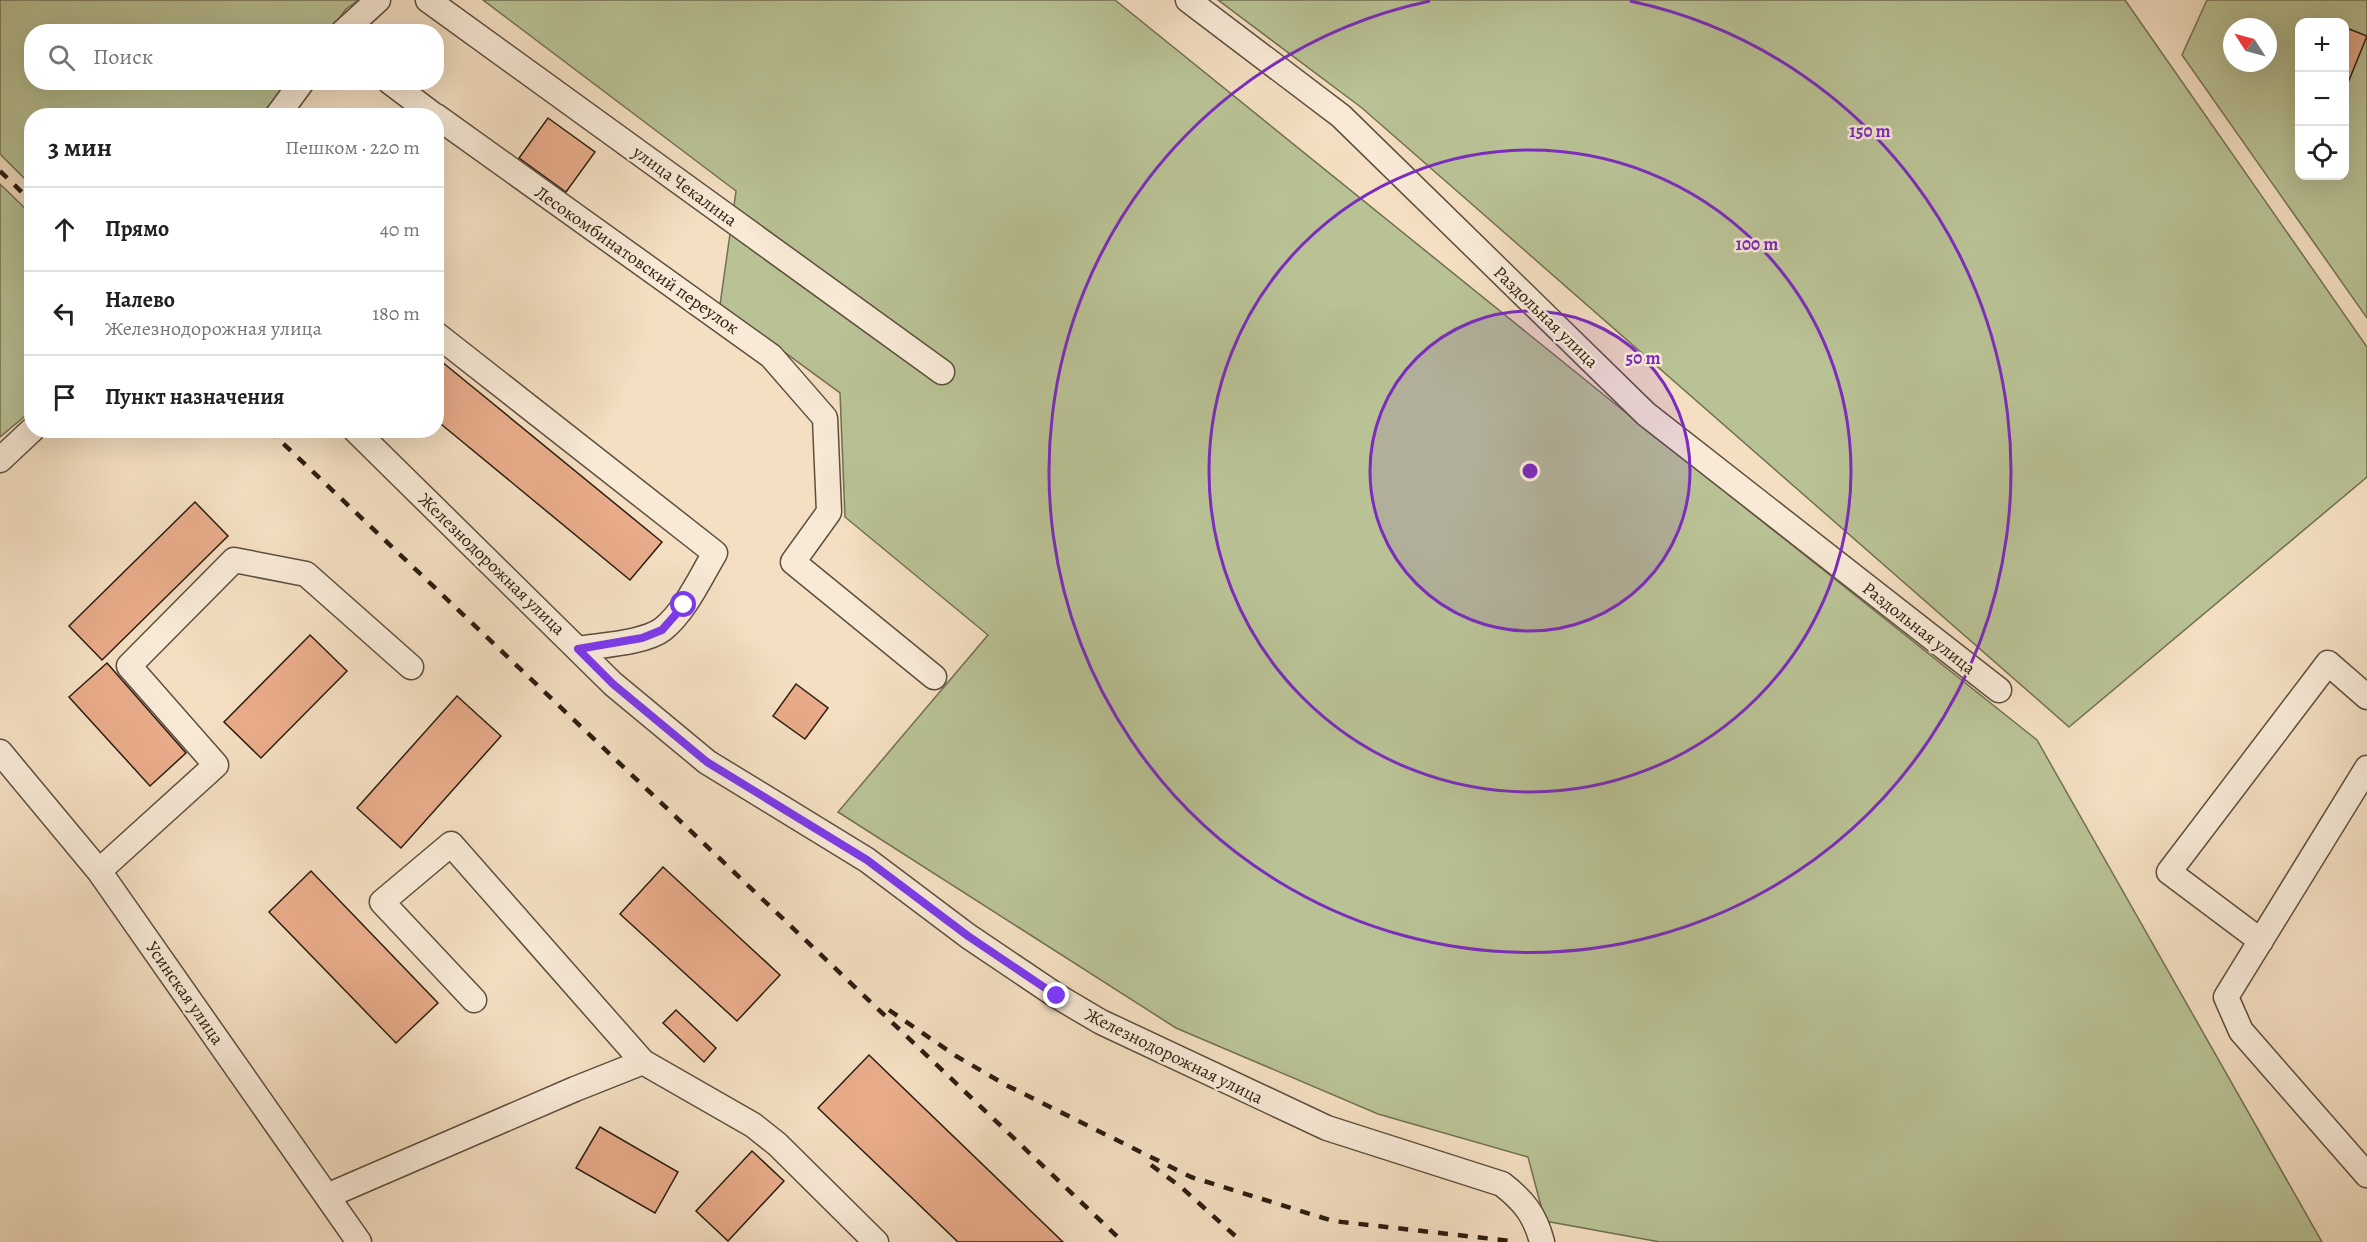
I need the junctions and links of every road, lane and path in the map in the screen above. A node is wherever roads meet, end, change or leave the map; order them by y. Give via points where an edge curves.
1 (378, 0) edge
2 (428, 0) edge
3 (1188, 0) edge
4 (352, 24) edge
5 (296, 90) edge
6 (401, 90) edge
7 (283, 108) edge
8 (425, 108) edge
9 (444, 122) edge
10 (444, 340) edge
11 (942, 372) dead end
12 (24, 438) edge
13 (363, 438) edge
14 (0, 460) edge
15 (578, 649) junction
16 (411, 667) dead end
17 (934, 676) dead end
18 (1999, 690) dead end
19 (2367, 697) edge
20 (0, 752) edge
21 (2367, 768) edge
22 (99, 871) junction
23 (2261, 941) junction
24 (474, 1000) dead end
25 (643, 1062) junction
26 (2367, 1175) edge
27 (327, 1196) junction
28 (359, 1242) edge
29 (876, 1242) edge
30 (1542, 1242) edge

1 - 4 street
2 - 11 street, улица Чекалина
3 - 18 street, Раздольная улица via 1341,116 1646,414
5 - 7 street
6 - 8 street, Лесокомбинатовский переулок
9 - 17 street, Лесокомбинатовский переулок via 771,356 825,418 829,512 792,562
10 - 15 street via 715,553 684,605 662,630 642,638
12 - 14 street
13 - 15 street, Железнодорожная улица
15 - 30 street, Железнодорожная улица via 613,684 707,762 867,860 968,936 1057,996 1101,1022 1317,1124 1502,1184 1522,1199 1537,1221
16 - 22 street via 306,574 234,560 129,666 216,765
19 - 23 street via 2328,663 2169,872
20 - 22 street, Усинская улица
21 - 23 street
22 - 27 street, Усинская улица
23 - 26 street via 2226,997 2241,1031
24 - 25 street via 382,902 451,844
25 - 27 street
25 - 29 street via 769,1137
27 - 28 street, Усинская улица

